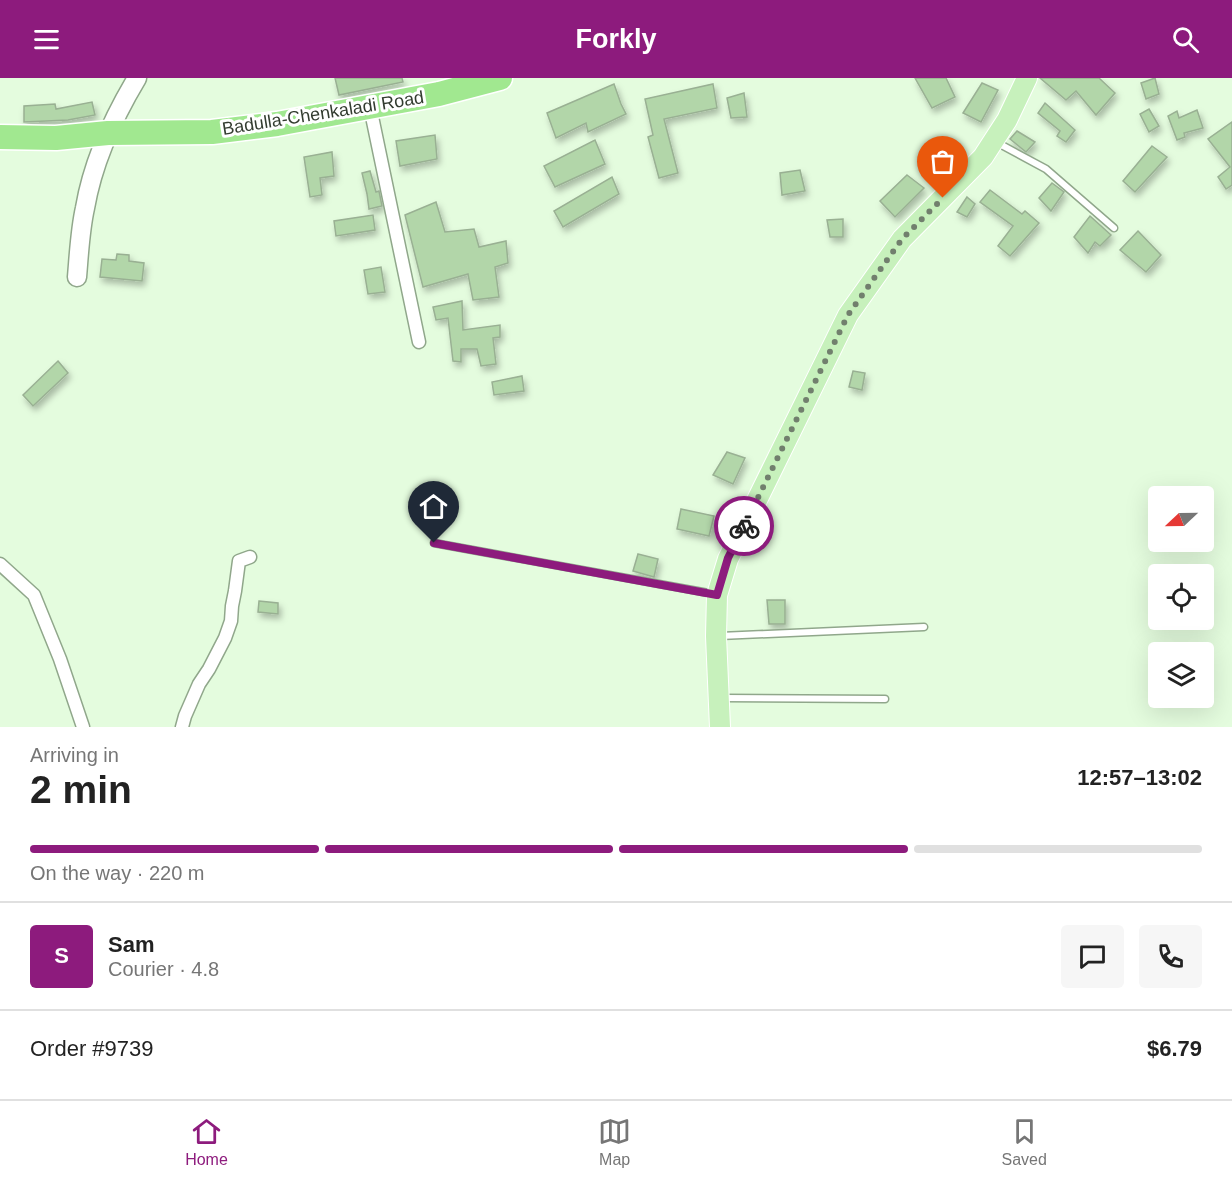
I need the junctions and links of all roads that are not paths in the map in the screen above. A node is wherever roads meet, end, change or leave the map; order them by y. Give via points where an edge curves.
1 (137, 78) edge
2 (500, 78) edge
3 (1027, 78) edge
4 (370, 107) junction
5 (108, 133) junction
6 (0, 137) edge
7 (995, 141) junction
8 (1114, 228) dead end
9 (77, 277) dead end
10 (419, 342) dead end
11 (434, 543) dead end
12 (250, 557) dead end
13 (0, 564) edge
14 (717, 595) junction
15 (924, 627) dead end
16 (716, 636) junction
17 (719, 698) junction
18 (885, 699) dead end
19 (83, 727) edge
20 (182, 727) edge
21 (720, 727) edge

1 - 5 street
2 - 4 highway, Badulla-Chenkaladi Road
3 - 7 main road
4 - 5 highway, Badulla-Chenkaladi Road via 212,132
4 - 10 street
5 - 6 highway, Badulla-Chenkaladi Road via 56,138
5 - 9 street via 85,207
7 - 8 lane via 1046,169
7 - 14 main road via 902,239 848,315 728,558
11 - 14 lane
12 - 20 street via 239,561 231,621 198,684
13 - 19 street via 34,595
14 - 16 main road
15 - 16 lane
16 - 17 main road
17 - 18 lane
17 - 21 main road

